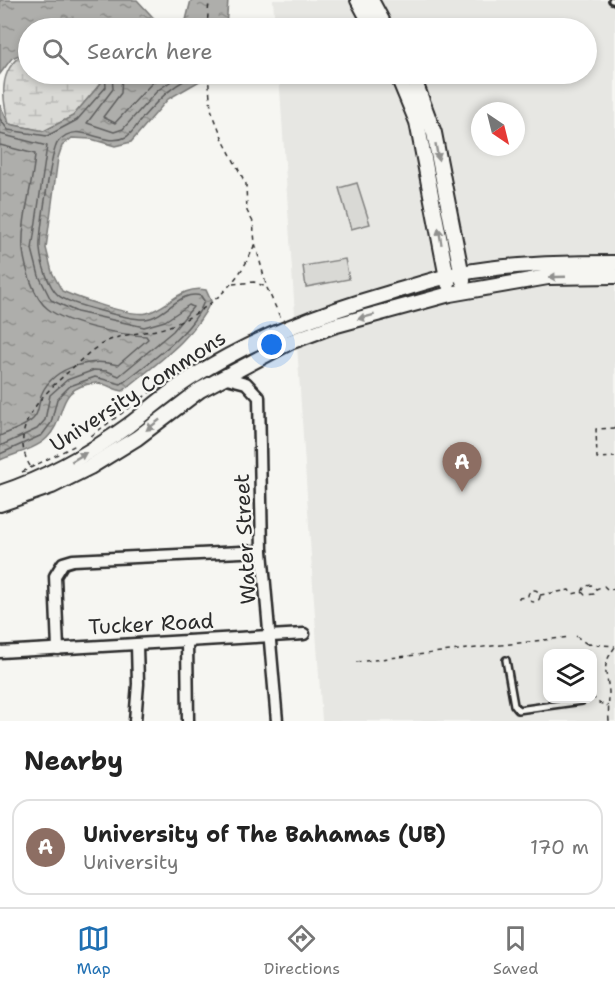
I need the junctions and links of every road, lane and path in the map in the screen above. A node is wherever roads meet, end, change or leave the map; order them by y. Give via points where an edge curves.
1 (208, 0) edge
2 (358, 0) edge
3 (370, 0) edge
4 (207, 18) edge
5 (368, 18) edge
6 (380, 18) edge
7 (209, 84) edge
8 (401, 84) edge
9 (416, 84) edge
10 (255, 243) junction
11 (615, 263) edge
12 (462, 273) junction
13 (447, 276) junction
14 (615, 276) edge
15 (232, 284) junction
16 (267, 288) junction
17 (465, 291) junction
18 (450, 294) junction
19 (284, 328) junction
20 (223, 377) junction
21 (189, 380) junction
22 (615, 428) edge
23 (91, 436) dead end
24 (83, 441) dead end
25 (615, 457) edge
26 (30, 466) junction
27 (18, 475) dead end
28 (0, 493) edge
29 (0, 504) edge
30 (262, 551) junction
31 (596, 589) junction
32 (615, 589) edge
33 (582, 592) junction
34 (540, 595) junction
35 (527, 597) junction
36 (518, 598) dead end
37 (304, 634) dead end
38 (270, 636) junction
39 (576, 636) dead end
40 (570, 637) dead end
41 (187, 641) junction
42 (588, 644) junction
43 (137, 645) junction
44 (615, 646) edge
45 (58, 649) junction
46 (588, 649) edge
47 (0, 652) edge
48 (506, 660) dead end
49 (356, 662) dead end
50 (597, 701) edge
51 (568, 703) edge
52 (608, 706) junction
53 (135, 721) edge
54 (188, 721) edge
55 (278, 721) edge
56 (609, 721) edge

1 - 4 path
2 - 5 main road
3 - 6 main road
7 - 10 path via 211,109 249,191 247,211 253,222
13 -> 8 main road via 419,130
9 -> 12 main road via 434,133
10 - 15 path
10 - 16 path
11 - 12 main road, University Commons via 546,264
12 - 13 main road, University Commons
12 - 17 main road
13 - 18 main road
13 - 19 main road, University Commons
14 -> 17 main road, University Commons via 548,277
15 - 16 path via 254,282
15 - 26 path via 182,320 111,339 40,396 27,416 25,458
16 - 19 path
17 - 18 main road, University Commons
18 -> 20 main road, University Commons via 322,330 261,355
19 - 21 main road, University Commons
20 -> 29 main road, University Commons via 98,462 52,486
20 - 30 street, Water Street via 246,383 259,397
21 - 23 path via 179,372 172,374
28 -> 21 main road, University Commons via 46,476 106,441
22 - 25 path via 596,429 597,458
24 - 26 path
26 - 27 path
30 - 38 street, Water Street
30 - 45 street via 63,563 55,576
31 - 32 path
31 - 33 path via 594,594
31 - 33 path via 593,585 585,586
33 - 34 path
34 - 35 path via 536,602
34 - 35 path via 531,590
35 - 36 path
37 - 38 street, Tucker Road
38 - 41 street, Tucker Road
38 - 55 street, Water Street
39 - 42 path
40 - 49 path
41 - 43 street, Tucker Road
41 - 54 street
42 - 44 path
42 - 46 path
43 - 45 street, Tucker Road
43 - 53 street
44 - 52 path via 604,668
45 - 47 street, Tucker Road
48 - 51 lane via 518,710
50 - 52 path
52 - 56 path

